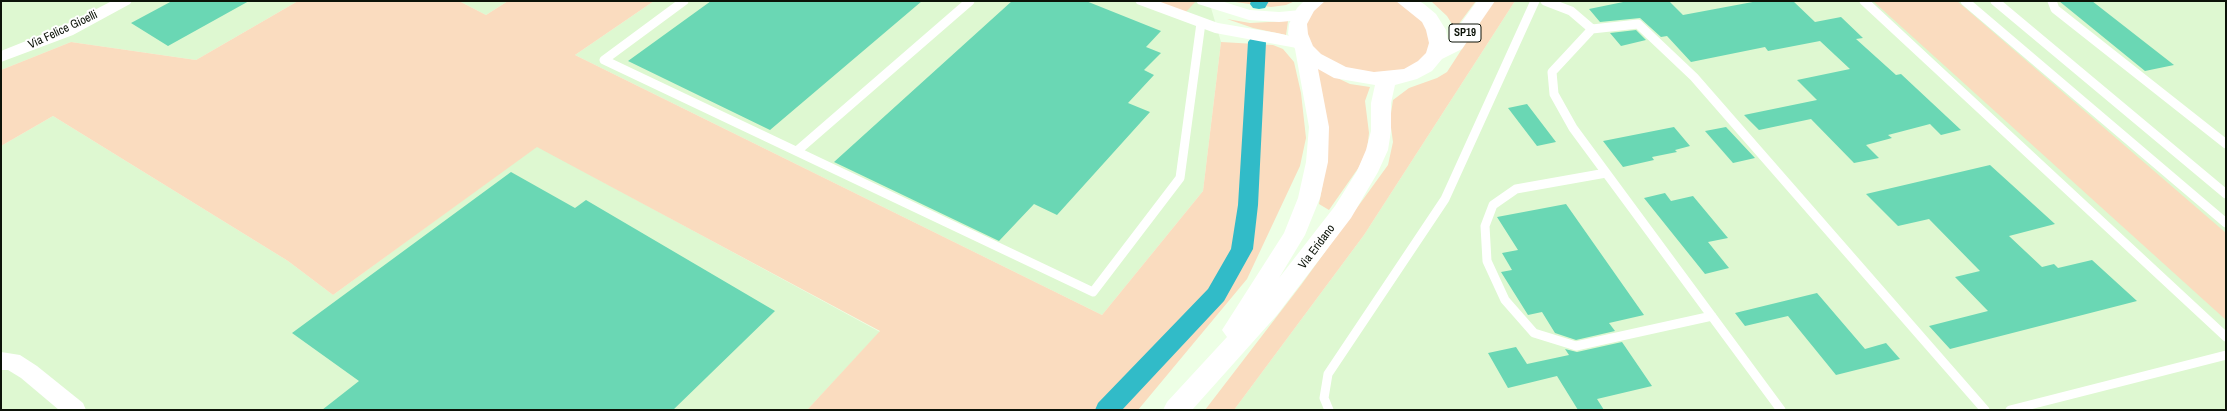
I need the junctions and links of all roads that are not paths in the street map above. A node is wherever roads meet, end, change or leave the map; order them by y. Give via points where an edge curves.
1 (124, 1) edge
2 (684, 1) edge
3 (970, 1) edge
4 (1143, 1) edge
5 (1405, 1) edge
6 (1486, 1) edge
7 (1535, 1) edge
8 (1545, 1) edge
9 (1864, 1) edge
10 (1965, 1) edge
11 (1995, 1) edge
12 (2052, 1) edge
13 (1210, 3) edge
14 (1310, 5) edge
15 (1201, 23) junction
16 (1592, 29) junction
17 (1304, 46) junction
18 (1435, 55) junction
19 (1, 57) edge
20 (1391, 78) junction
21 (2226, 144) edge
22 (796, 152) junction
23 (1606, 173) junction
24 (2226, 194) edge
25 (2226, 223) edge
26 (1712, 316) junction
27 (2226, 337) edge
28 (2226, 356) edge
29 (1, 361) edge
30 (1192, 390) junction
31 (76, 410) edge
32 (1176, 410) edge
33 (1329, 410) edge
34 (1781, 410) edge
35 (1984, 410) edge
36 (2013, 410) edge

1 - 19 street, Via Felice Gioelli via 67,31
2 - 22 lane via 604,60
3 - 22 lane
4 - 15 street
5 - 18 main road via 1429,18 1436,30 1439,43
6 - 18 main road, SP19 via 1456,45
7 - 33 lane via 1445,199 1328,374 1324,398
8 - 16 lane via 1571,12
9 - 27 lane
10 - 25 lane
11 - 24 lane
12 - 21 lane via 2056,9
13 - 14 street via 1249,15 1268,17
13 - 15 street
14 - 17 main road, Via Eridano via 1298,24 1298,34
15 - 17 street via 1227,31 1277,38
15 - 22 lane via 1180,178 1093,292
16 - 23 lane via 1552,72 1554,94 1573,128
16 - 35 lane via 1638,24 1694,77
17 - 20 main road via 1314,58 1341,73 1363,78
17 - 30 main road, Via Eridano via 1319,127 1317,162 1309,198 1294,235 1277,266
18 - 20 main road via 1425,66 1410,74
20 - 30 main road, Via Eridano via 1386,83 1381,103 1381,131 1377,150 1343,212 1269,308
23 - 26 lane
23 - 26 lane via 1516,189 1493,205 1485,226 1487,261 1505,300 1534,333 1576,346
26 - 34 lane
28 - 36 lane
29 - 31 street via 12,361 29,372
30 - 32 main road, Via Eridano

